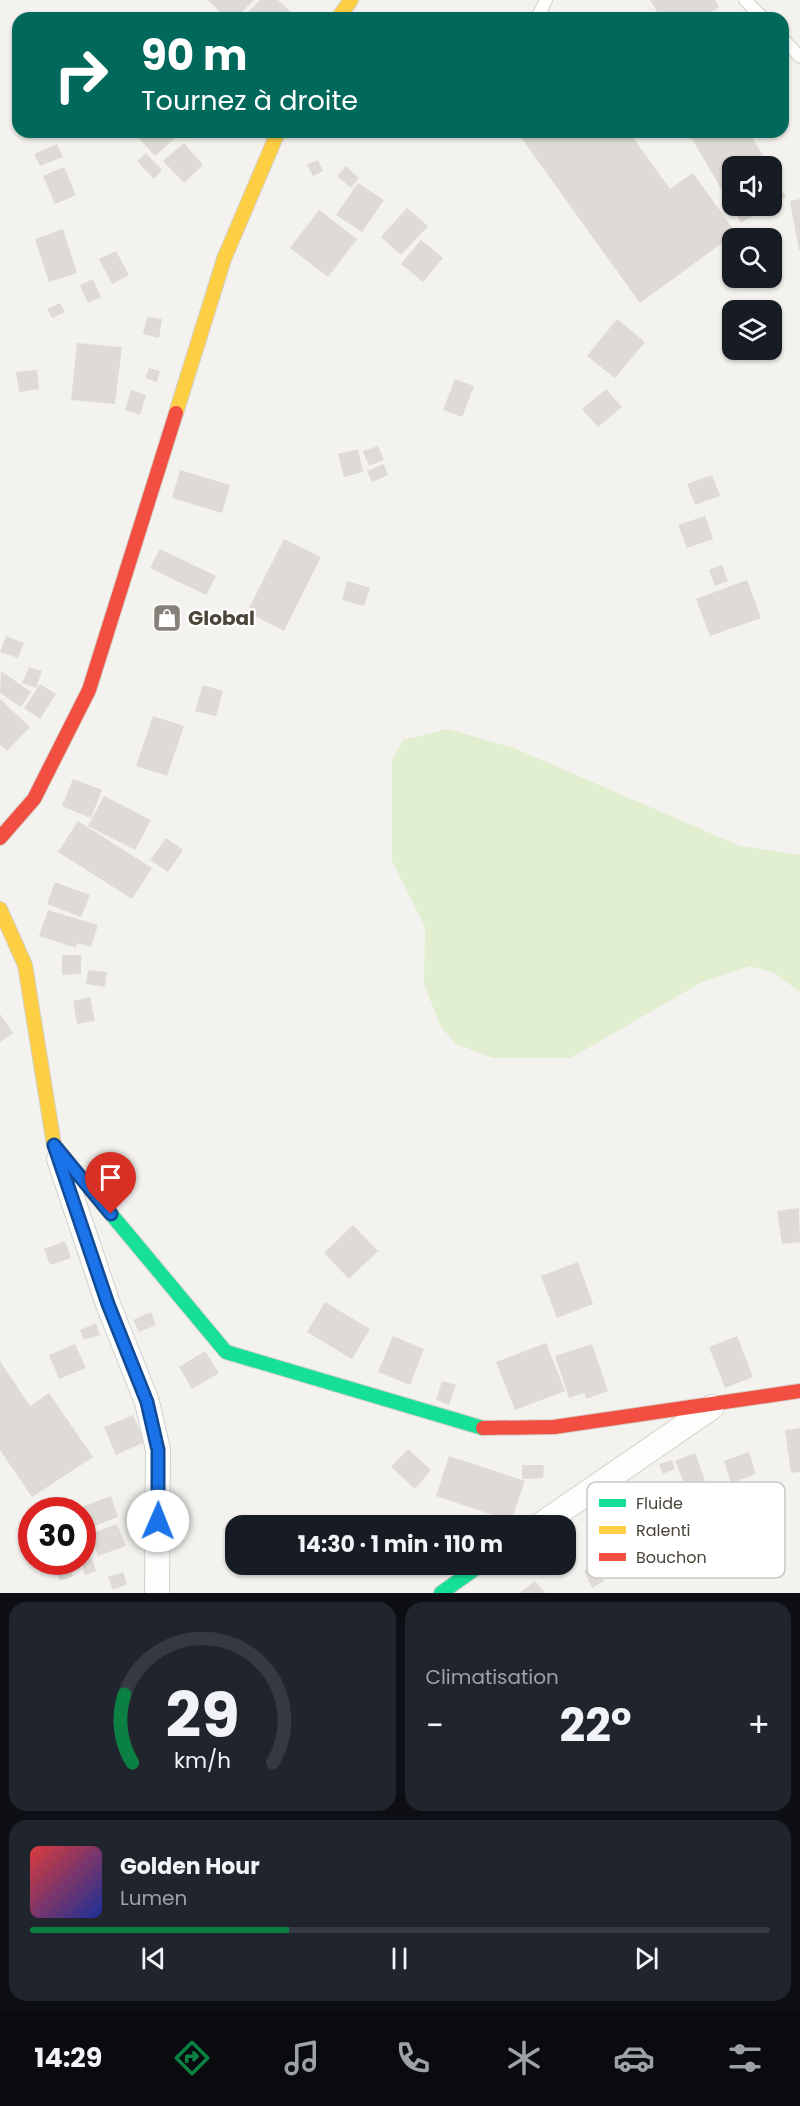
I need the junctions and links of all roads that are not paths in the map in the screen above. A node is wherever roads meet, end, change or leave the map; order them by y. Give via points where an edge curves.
1 (745, 0) edge
2 (757, 12) edge
3 (789, 45) edge
4 (800, 57) edge
5 (275, 138) edge
6 (0, 838) edge
7 (0, 909) edge
8 (54, 1145) junction
9 (800, 1392) edge
10 (719, 1402) junction
11 (603, 1482) edge
12 (587, 1493) edge
13 (555, 1515) edge
14 (466, 1575) edge
15 (157, 1593) edge
16 (441, 1593) edge

1 - 2 lane
3 - 4 lane
5 - 6 street via 224,259 89,690 34,799
7 - 8 street via 25,964
8 - 10 street via 226,1352 483,1428 554,1427
8 - 15 street via 150,1412 158,1450
9 - 10 street
10 - 11 street
12 - 13 street
14 - 16 street

